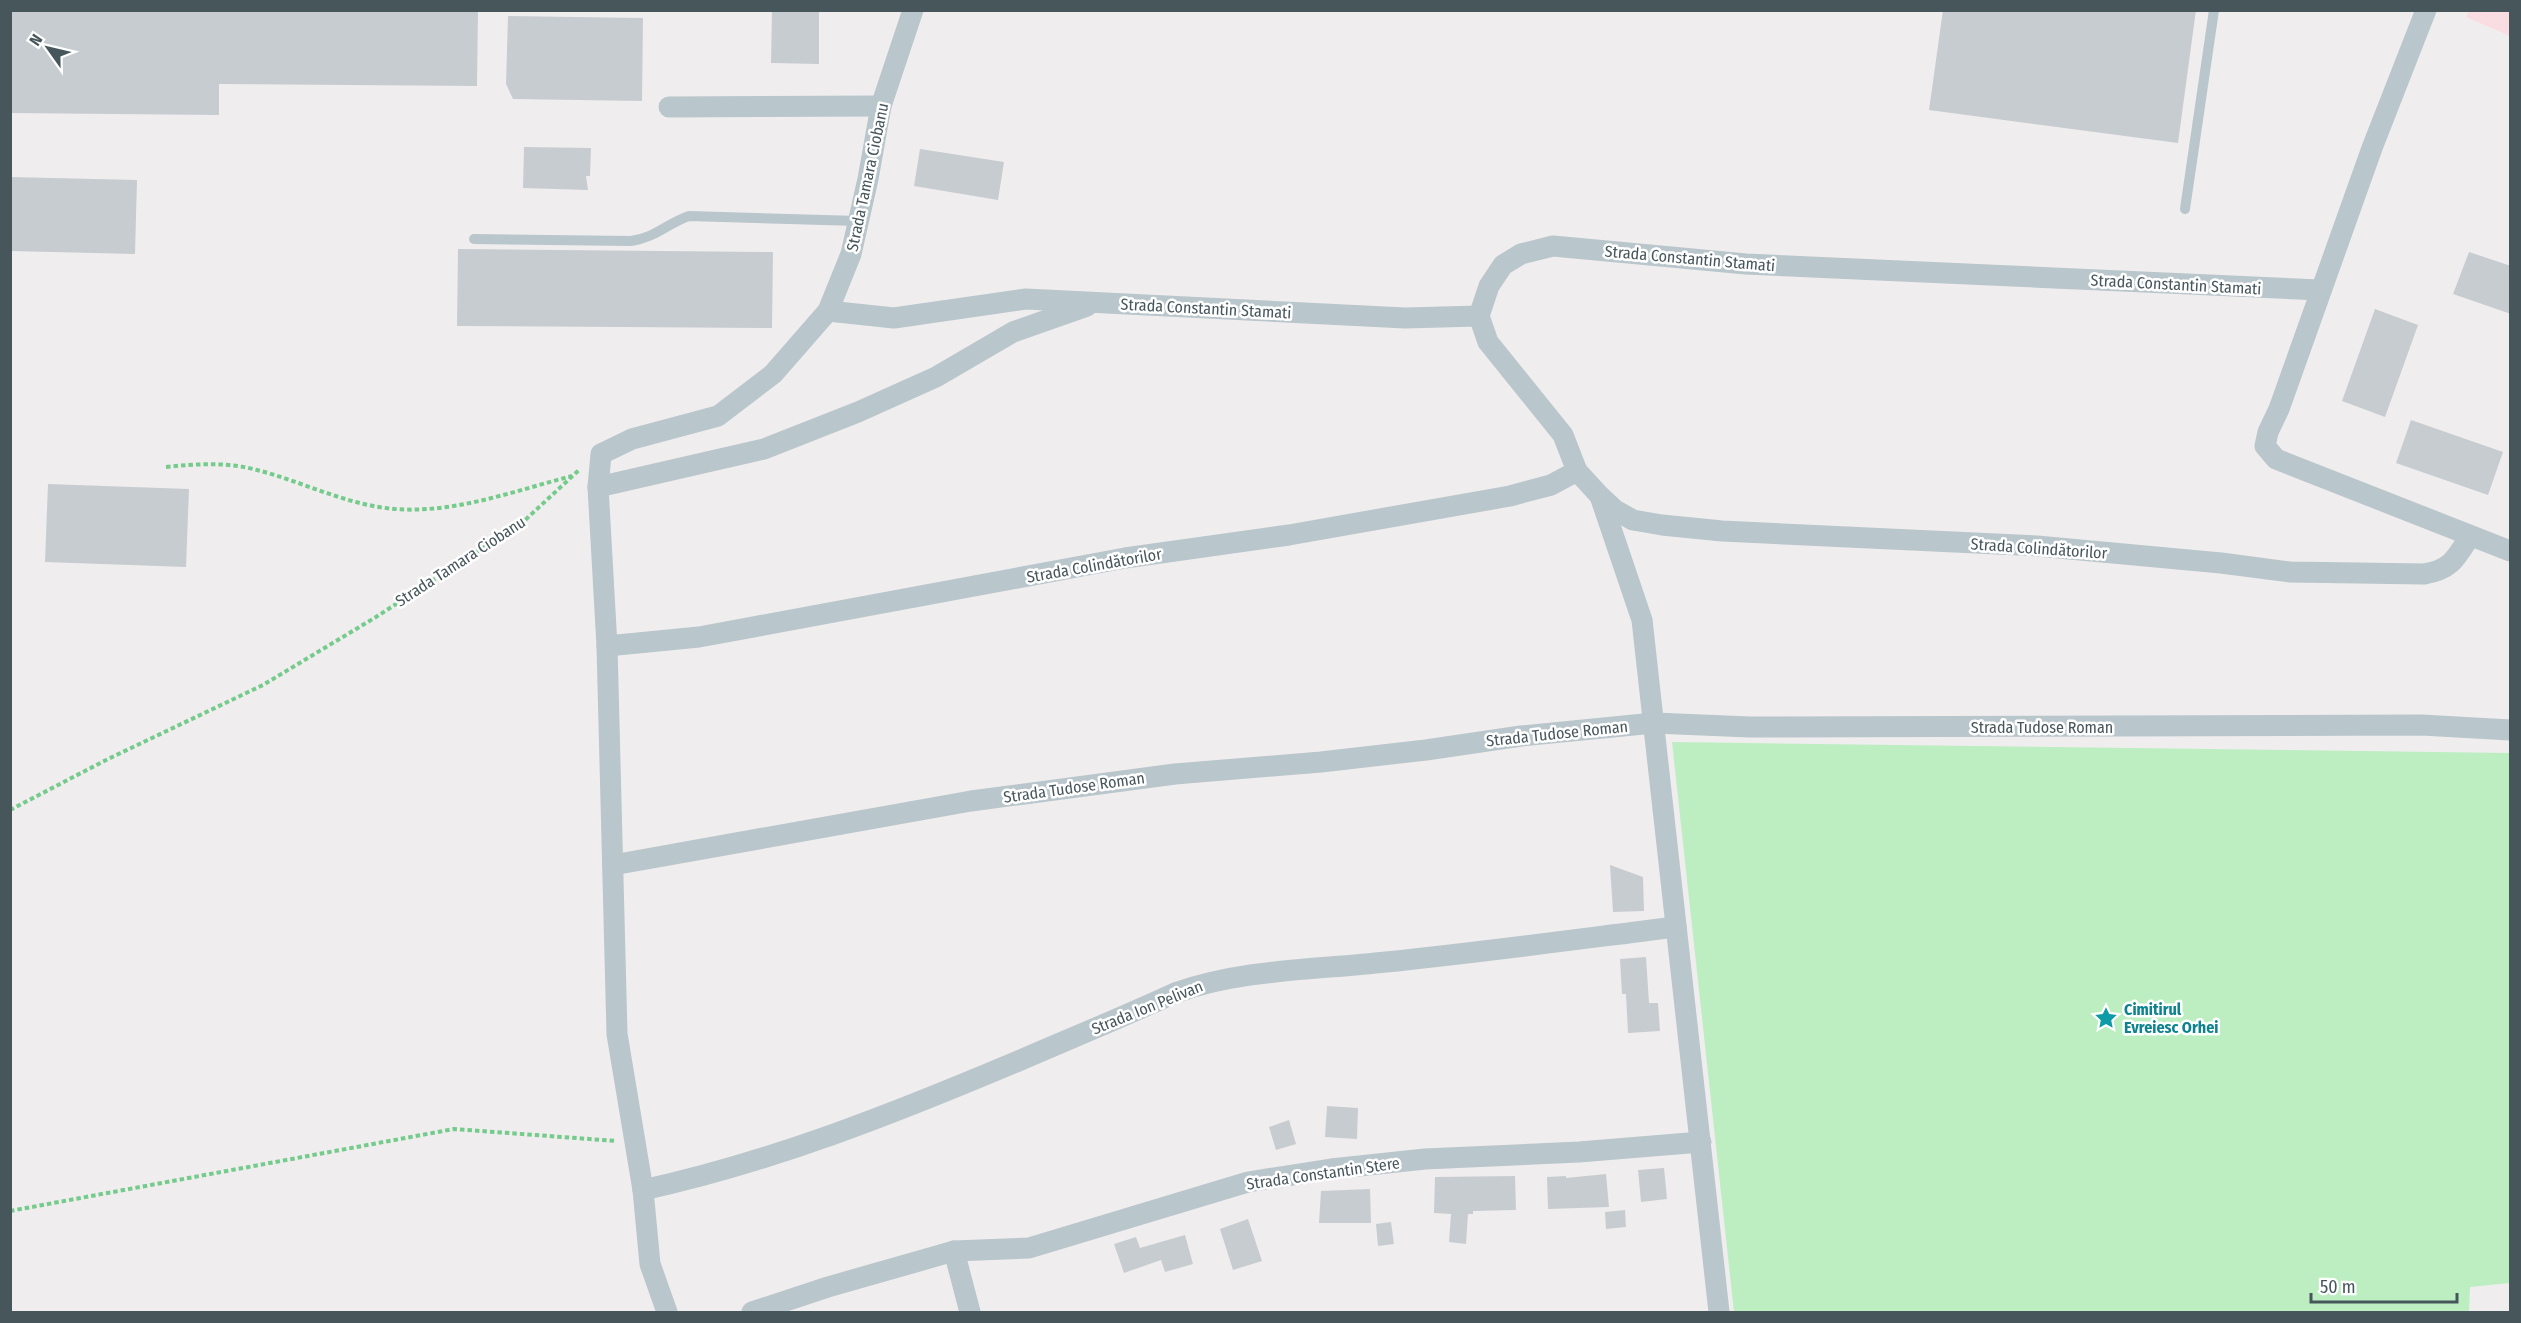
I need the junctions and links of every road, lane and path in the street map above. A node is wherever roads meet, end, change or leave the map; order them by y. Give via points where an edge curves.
1 (913, 10) edge
2 (2214, 10) edge
3 (2426, 10) edge
4 (881, 106) junction
5 (669, 107) dead end
6 (2184, 209) dead end
7 (858, 221) junction
8 (474, 239) dead end
9 (2320, 290) junction
10 (1097, 303) junction
11 (828, 311) junction
12 (1479, 316) junction
13 (601, 454) junction
14 (166, 466) dead end
15 (1577, 471) junction
16 (572, 476) junction
17 (598, 487) junction
18 (1600, 496) junction
19 (2470, 536) junction
20 (2511, 551) edge
21 (607, 646) junction
22 (1654, 723) junction
23 (2511, 730) edge
24 (10, 810) edge
25 (613, 866) junction
26 (1676, 927) junction
27 (1701, 1142) junction
28 (635, 1143) junction
29 (643, 1190) junction
30 (10, 1210) edge
31 (954, 1251) junction
32 (667, 1312) edge
33 (752, 1312) edge
34 (970, 1312) edge
35 (1719, 1312) edge

1 - 4 street, Strada Tamara Ciobanu
2 - 6 lane
3 - 9 street
4 - 5 street
4 - 7 street, Strada Tamara Ciobanu
7 - 8 lane via 689,216 648,238 631,241
7 - 11 street, Strada Tamara Ciobanu via 851,254
9 - 12 street, Strada Constantin Stamati via 1746,264 1553,246 1521,254 1503,265 1489,286
9 - 19 street via 2265,446 2276,459
10 - 11 street, Strada Constantin Stamati via 1026,299 894,318
10 - 12 street, Strada Constantin Stamati via 1405,318
10 - 17 street, Strada Constantin Stamati via 1013,332 936,377 764,448
11 - 13 street, Strada Tamara Ciobanu via 773,374 718,416 632,439
12 - 15 street via 1488,342 1563,435
13 - 16 path, Strada Tamara Ciobanu
13 - 17 street
14 - 16 path via 212,463 252,469 379,507 426,511
15 - 18 street
15 - 21 street, Strada Colindătorilor via 1551,485 1510,496 1125,558 699,638
16 - 24 path, Strada Tamara Ciobanu via 523,522 262,686
17 - 21 street
18 - 19 street, Strada Colindătorilor via 1633,520 1662,525 2037,546 2290,572 2442,571
18 - 22 street via 1642,620
19 - 20 street
21 - 25 street
22 - 23 street, Strada Tudose Roman via 1750,727 2386,725
22 - 25 street, Strada Tudose Roman via 1175,774 971,801
22 - 26 street
25 - 28 street via 617,1034
26 - 27 street
26 - 29 street, Strada Ion Pelivan via 1205,982 934,1097 796,1147 698,1178
27 - 31 street, Strada Constantin Stere via 1425,1159 1331,1169 1248,1182 1029,1248
27 - 35 street
28 - 29 street
28 - 30 path via 454,1129
29 - 32 street via 650,1264
31 - 33 street, Strada Constantin Stere
31 - 34 street

